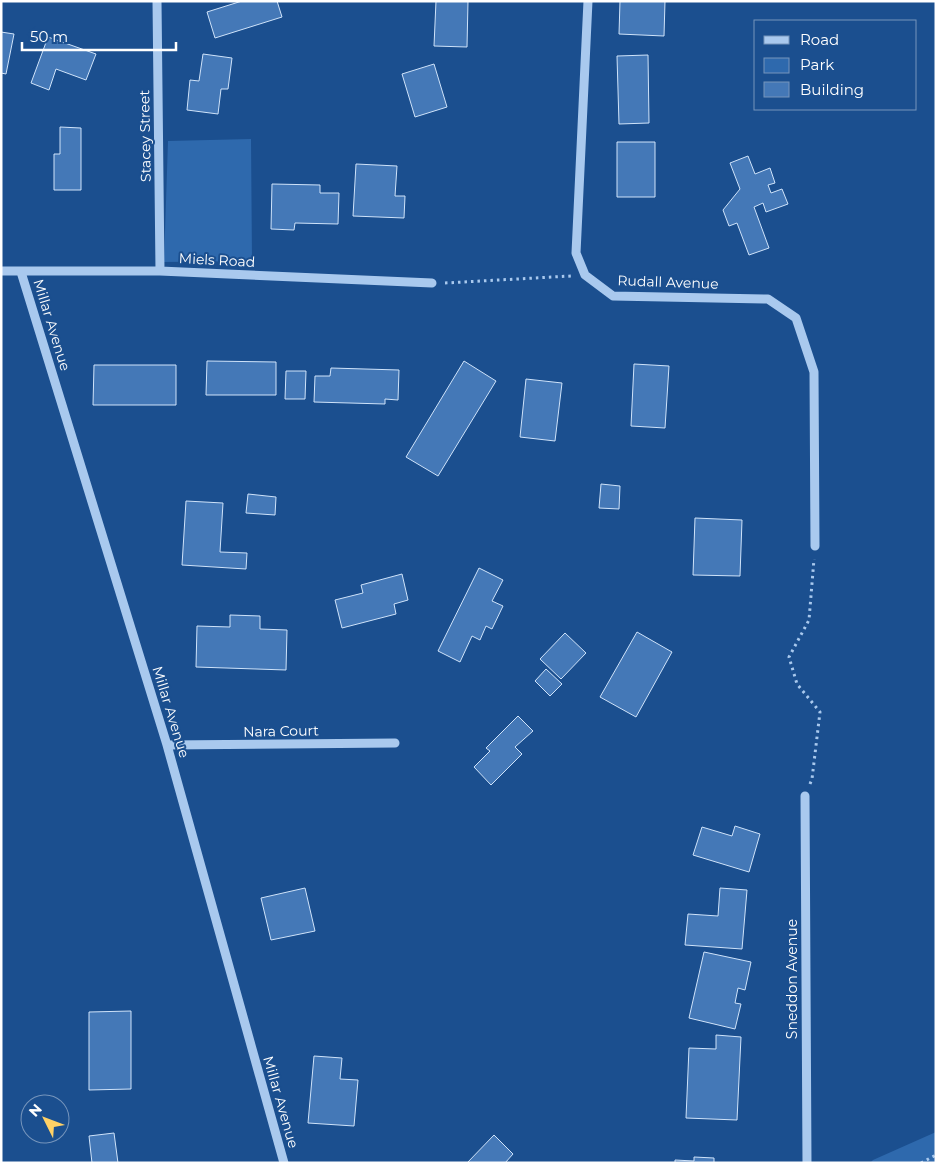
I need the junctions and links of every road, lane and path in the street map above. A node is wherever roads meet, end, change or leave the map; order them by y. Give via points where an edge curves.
1 (157, 1) edge
2 (588, 1) edge
3 (1, 271) edge
4 (160, 271) junction
5 (21, 272) junction
6 (584, 275) junction
7 (432, 283) joint
8 (816, 546) joint
9 (395, 743) dead end
10 (167, 745) junction
11 (805, 796) joint
12 (936, 1155) edge
13 (284, 1163) edge
14 (807, 1163) edge
15 (921, 1163) edge

1 - 4 street, Stacey Street
2 - 6 street via 576,253
3 - 5 street, Miels Road
4 - 5 street, Miels Road
4 - 7 street, Miels Road
5 - 10 street, Millar Avenue
6 - 7 path
6 - 8 street, Rudall Avenue via 613,296 768,299 796,318 814,372
8 - 11 path via 809,620 789,657 797,684 820,712 812,779
9 - 10 street, Nara Court
10 - 13 street, Millar Avenue
11 - 14 street, Sneddon Avenue
12 - 15 path

